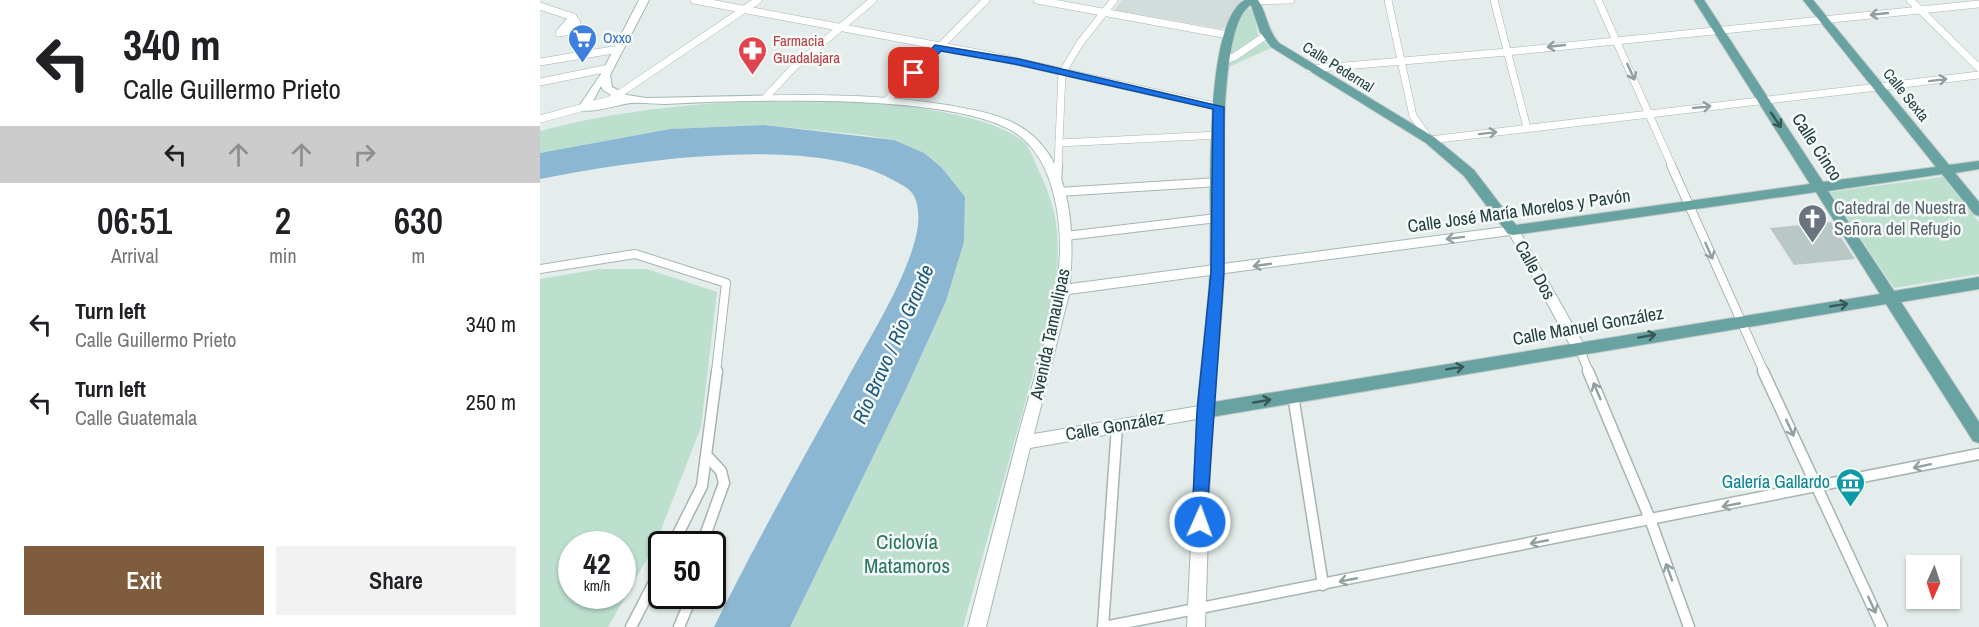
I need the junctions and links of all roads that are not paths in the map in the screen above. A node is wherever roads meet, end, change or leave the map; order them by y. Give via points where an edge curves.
1 (644, 0) edge
2 (694, 0) edge
3 (758, 0) edge
4 (873, 0) edge
5 (986, 0) edge
6 (1037, 0) edge
7 (1114, 0) edge
8 (1291, 0) edge
9 (1388, 0) edge
10 (1494, 0) edge
11 (1598, 0) edge
12 (1699, 0) edge
13 (1808, 0) edge
14 (1910, 0) edge
15 (1253, 1) edge
16 (1979, 4) edge
17 (541, 7) edge
18 (743, 10) junction
19 (1920, 10) junction
20 (1104, 12) junction
21 (573, 17) dead end
22 (1824, 20) junction
23 (839, 29) junction
24 (1719, 30) junction
25 (1228, 35) junction
26 (1265, 36) junction
27 (1616, 40) junction
28 (939, 48) junction
29 (619, 50) junction
30 (1508, 52) junction
31 (1222, 60) junction
32 (1400, 61) junction
33 (540, 62) edge
34 (1979, 68) edge
35 (1310, 69) junction
36 (607, 72) junction
37 (1062, 73) junction
38 (1979, 75) edge
39 (540, 82) edge
40 (1879, 87) junction
41 (617, 96) junction
42 (766, 97) junction
43 (645, 99) junction
44 (888, 99) junction
45 (1763, 100) junction
46 (1219, 107) junction
47 (583, 108) junction
48 (1649, 113) junction
49 (540, 119) edge
50 (1527, 128) junction
51 (1218, 135) junction
52 (1430, 140) junction
53 (1059, 143) junction
54 (1979, 165) edge
55 (1946, 170) junction
56 (1218, 182) junction
57 (1821, 188) junction
58 (1057, 189) junction
59 (1689, 205) junction
60 (1979, 211) edge
61 (1217, 218) junction
62 (1513, 230) junction
63 (1066, 236) junction
64 (540, 269) edge
65 (1217, 272) junction
66 (1979, 283) edge
67 (1063, 290) junction
68 (1890, 297) junction
69 (1740, 320) junction
70 (1579, 348) junction
71 (1293, 395) junction
72 (1205, 411) junction
73 (1117, 426) junction
74 (1979, 436) edge
75 (1025, 442) junction
76 (1979, 454) edge
77 (707, 456) junction
78 (1817, 488) junction
79 (1650, 519) junction
80 (680, 531) edge
81 (707, 531) edge
82 (1323, 585) junction
83 (648, 594) edge
84 (687, 609) edge
85 (1196, 619) edge
86 (631, 627) edge
87 (679, 627) edge
88 (976, 627) edge
89 (1104, 627) edge
90 (1689, 627) edge
91 (1882, 627) edge

1 - 29 street
2 - 18 street
3 - 18 street
4 - 23 street
5 - 28 street
6 - 20 street
7 - 20 street
8 - 15 street
9 - 32 street, Calle Dos
10 - 30 street
11 - 27 street
12 - 24 main road, Calle Cinco
13 - 22 main road, Calle Sexta
14 - 19 street
15 - 25 main road via 1241,6
15 - 26 main road via 1258,6
16 - 19 street
17 - 21 street
18 - 23 street
18 - 41 street
19 -> 22 street
19 - 34 street
20 - 25 street
20 - 37 street
22 - 24 street
22 - 40 main road, Calle Sexta
23 - 28 street
23 - 42 street
24 - 27 street
24 - 45 main road, Calle Cinco
25 - 31 main road
26 - 31 street via 1234,57
26 - 35 main road, Calle Pedernal
27 -> 30 street
27 -> 48 street
28 - 37 street
28 - 44 street
29 - 33 street
29 - 36 street
30 - 32 street
30 - 50 street
31 - 46 main road
32 - 35 street
32 - 52 street, Calle Dos via 1413,116
35 - 52 main road, Calle Pedernal
36 - 39 street
36 - 41 street via 607,88
36 - 47 street via 595,83 590,101
37 - 46 street
37 - 53 street
40 -> 38 street
40 - 45 street
40 - 55 main road, Calle Sexta
41 - 43 street, Avenida Tamaulipas
41 - 47 street
42 - 43 street, Avenida Tamaulipas
42 - 44 street, Avenida Tamaulipas
43 - 47 street
44 - 58 street, Avenida Tamaulipas via 968,112 1012,126 1037,148
48 -> 45 street
45 -> 57 main road, Calle Cinco
46 - 51 main road
47 - 49 street
48 - 50 street
48 - 59 street
52 -> 50 street
51 - 53 street
51 - 56 main road
52 - 62 main road, Calle Dos via 1469,173
53 - 58 street
54 - 55 main road, Calle José María Morelos y Pavón
55 - 57 main road, Calle José María Morelos y Pavón
55 - 60 main road, Calle Sexta
56 - 58 street
56 - 61 main road
57 - 59 main road, Calle José María Morelos y Pavón
57 - 68 main road, Calle Cinco
58 - 63 street, Avenida Tamaulipas
59 - 62 main road, Calle José María Morelos y Pavón
59 -> 69 street
61 - 63 street
61 - 65 main road
62 -> 65 street, Calle José María Morelos y Pavón
62 - 70 street, Calle Dos
63 - 67 street, Avenida Tamaulipas
64 - 77 street via 635,254 726,283
65 - 67 street, Calle José María Morelos y Pavón
65 - 72 main road
66 - 68 main road, Calle Manuel González
67 - 75 street, Avenida Tamaulipas
69 -> 68 main road, Calle Manuel González
68 - 74 main road, Calle Cinco
70 -> 69 main road, Calle Manuel González
69 -> 78 street
71 -> 70 main road, Calle Manuel González
79 -> 70 street, Calle Dos
72 -> 71 main road, Calle Manuel González
71 - 82 street
72 - 73 street, Calle González
72 - 85 street
73 - 75 street, Calle González
73 - 89 street
75 - 88 street, Avenida Tamaulipas
76 -> 78 street
77 - 80 street via 702,486
77 - 81 street via 721,471 724,483
78 -> 79 street
78 -> 91 street
79 -> 82 street
90 -> 79 street, Calle Dos
82 - 85 street
83 - 86 street
84 - 87 street
85 - 89 street

